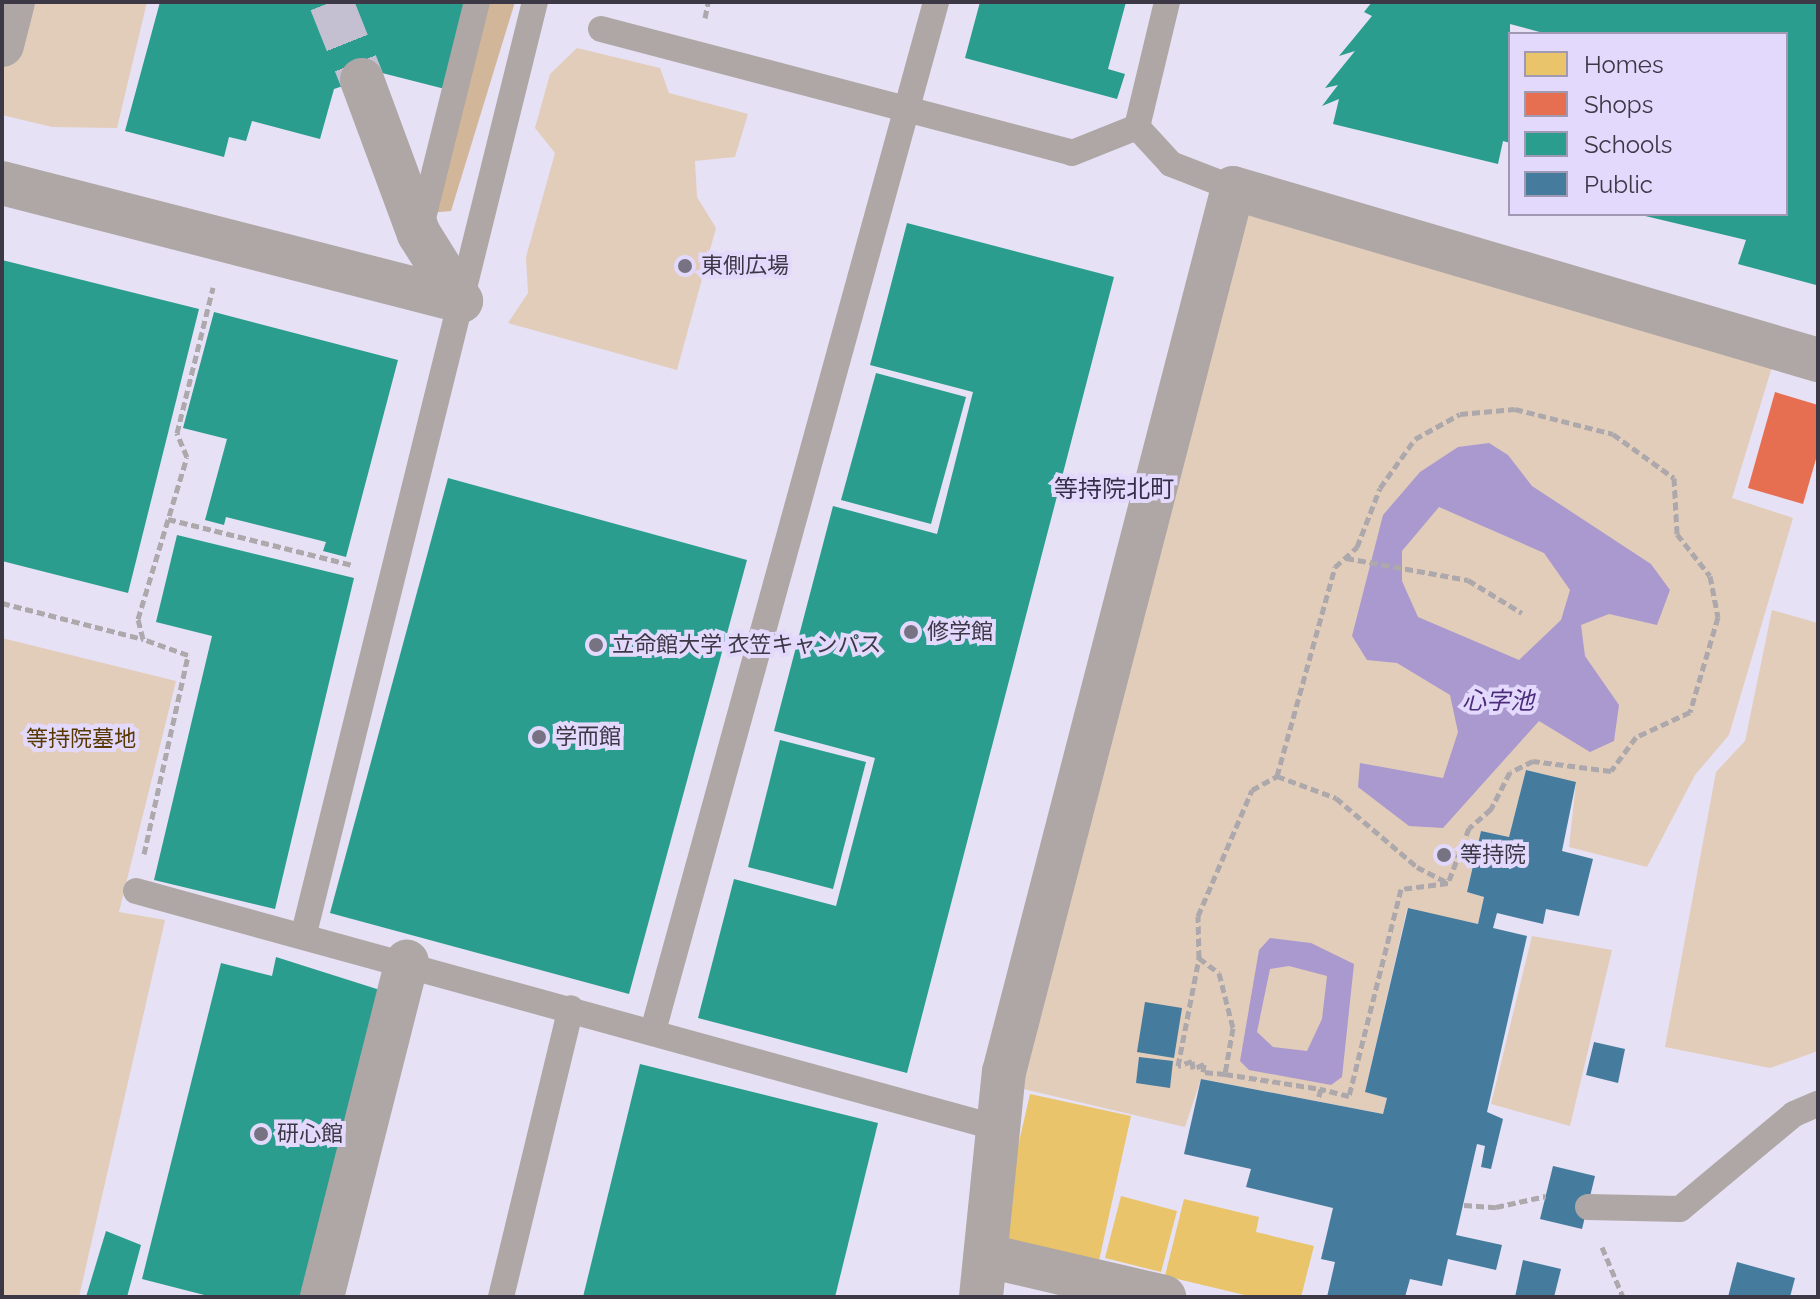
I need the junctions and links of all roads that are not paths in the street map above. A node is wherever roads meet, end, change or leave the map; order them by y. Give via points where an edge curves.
1 (13, 2) edge
2 (477, 2) edge
3 (535, 2) edge
4 (936, 2) edge
5 (1167, 2) edge
6 (601, 29) dead end
7 (2, 45) edge
8 (362, 80) tunnel mouth
9 (907, 109) junction
10 (1137, 127) junction
11 (2, 183) edge
12 (1233, 188) junction
13 (419, 234) junction
14 (461, 301) junction
15 (1818, 360) edge
16 (136, 891) road end
17 (304, 933) junction
18 (407, 962) junction
19 (571, 1008) junction
20 (653, 1031) junction
21 (1818, 1104) edge
22 (994, 1127) junction
23 (1588, 1207) road end
24 (984, 1277) edge
25 (322, 1297) edge
26 (501, 1297) edge
27 (1164, 1297) edge

1 - 7 street
2 - 13 lane
3 - 14 lane
4 - 9 lane
5 - 10 lane
6 - 9 lane
8 - 13 street
9 - 10 lane via 1072,153
9 - 20 lane
10 - 12 lane via 1171,164
11 - 14 street
12 - 15 street
12 - 22 street
13 - 14 street
14 - 17 lane
16 - 17 lane
17 - 18 lane
18 - 19 lane
18 - 25 street
19 - 20 lane
19 - 26 lane
20 - 22 lane
21 - 23 lane via 1794,1114 1680,1209
22 - 24 street
24 - 27 street

